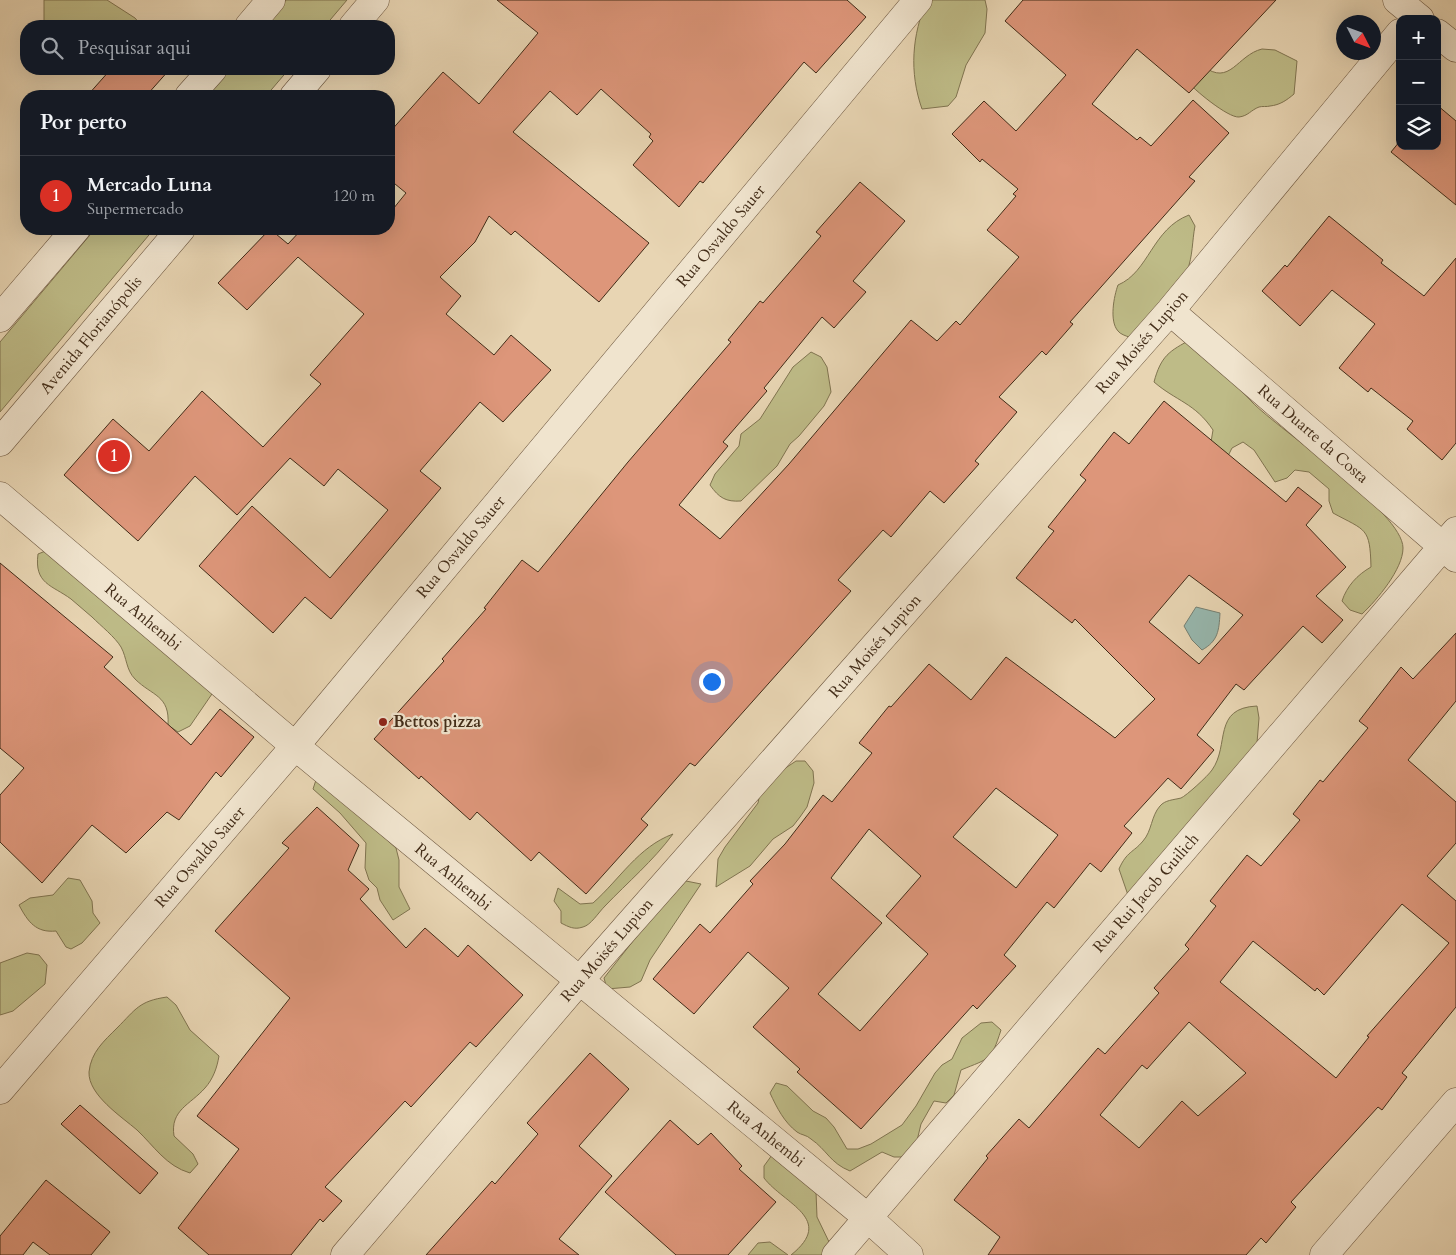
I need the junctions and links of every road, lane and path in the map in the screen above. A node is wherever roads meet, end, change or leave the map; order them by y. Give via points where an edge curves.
1 (271, 0) edge
2 (375, 0) edge
3 (918, 0) edge
4 (254, 20) edge
5 (358, 20) edge
6 (1396, 33) edge
7 (1441, 36) edge
8 (1456, 48) edge
9 (208, 75) edge
10 (312, 75) edge
11 (194, 90) edge
12 (299, 90) edge
13 (71, 235) edge
14 (176, 235) edge
15 (1170, 311) junction
16 (0, 318) edge
17 (0, 442) edge
18 (0, 496) edge
19 (1452, 545) edge
20 (294, 746) junction
21 (579, 981) junction
22 (0, 1090) edge
23 (1456, 1102) edge
24 (868, 1218) junction
25 (345, 1255) edge
26 (836, 1255) edge
27 (909, 1255) edge
28 (1324, 1255) edge

1 - 4 street
2 - 5 street
3 - 20 street, Rua Osvaldo Sauer
6 - 15 street, Rua Moisés Lupion
7 - 8 street
9 - 11 street
10 - 12 street
13 - 16 street
14 - 17 street, Avenida Florianópolis
15 - 19 street, Rua Duarte da Costa
15 - 21 street, Rua Moisés Lupion
18 - 20 street, Rua Anhembi
19 - 24 street, Rua Rui Jacob Guilich
20 - 21 street, Rua Anhembi
20 - 22 street, Rua Osvaldo Sauer
21 - 24 street, Rua Anhembi
21 - 25 street, Rua Moisés Lupion
23 - 28 street
24 - 26 street, Rua Rui Jacob Guilich
24 - 27 street, Rua Anhembi

